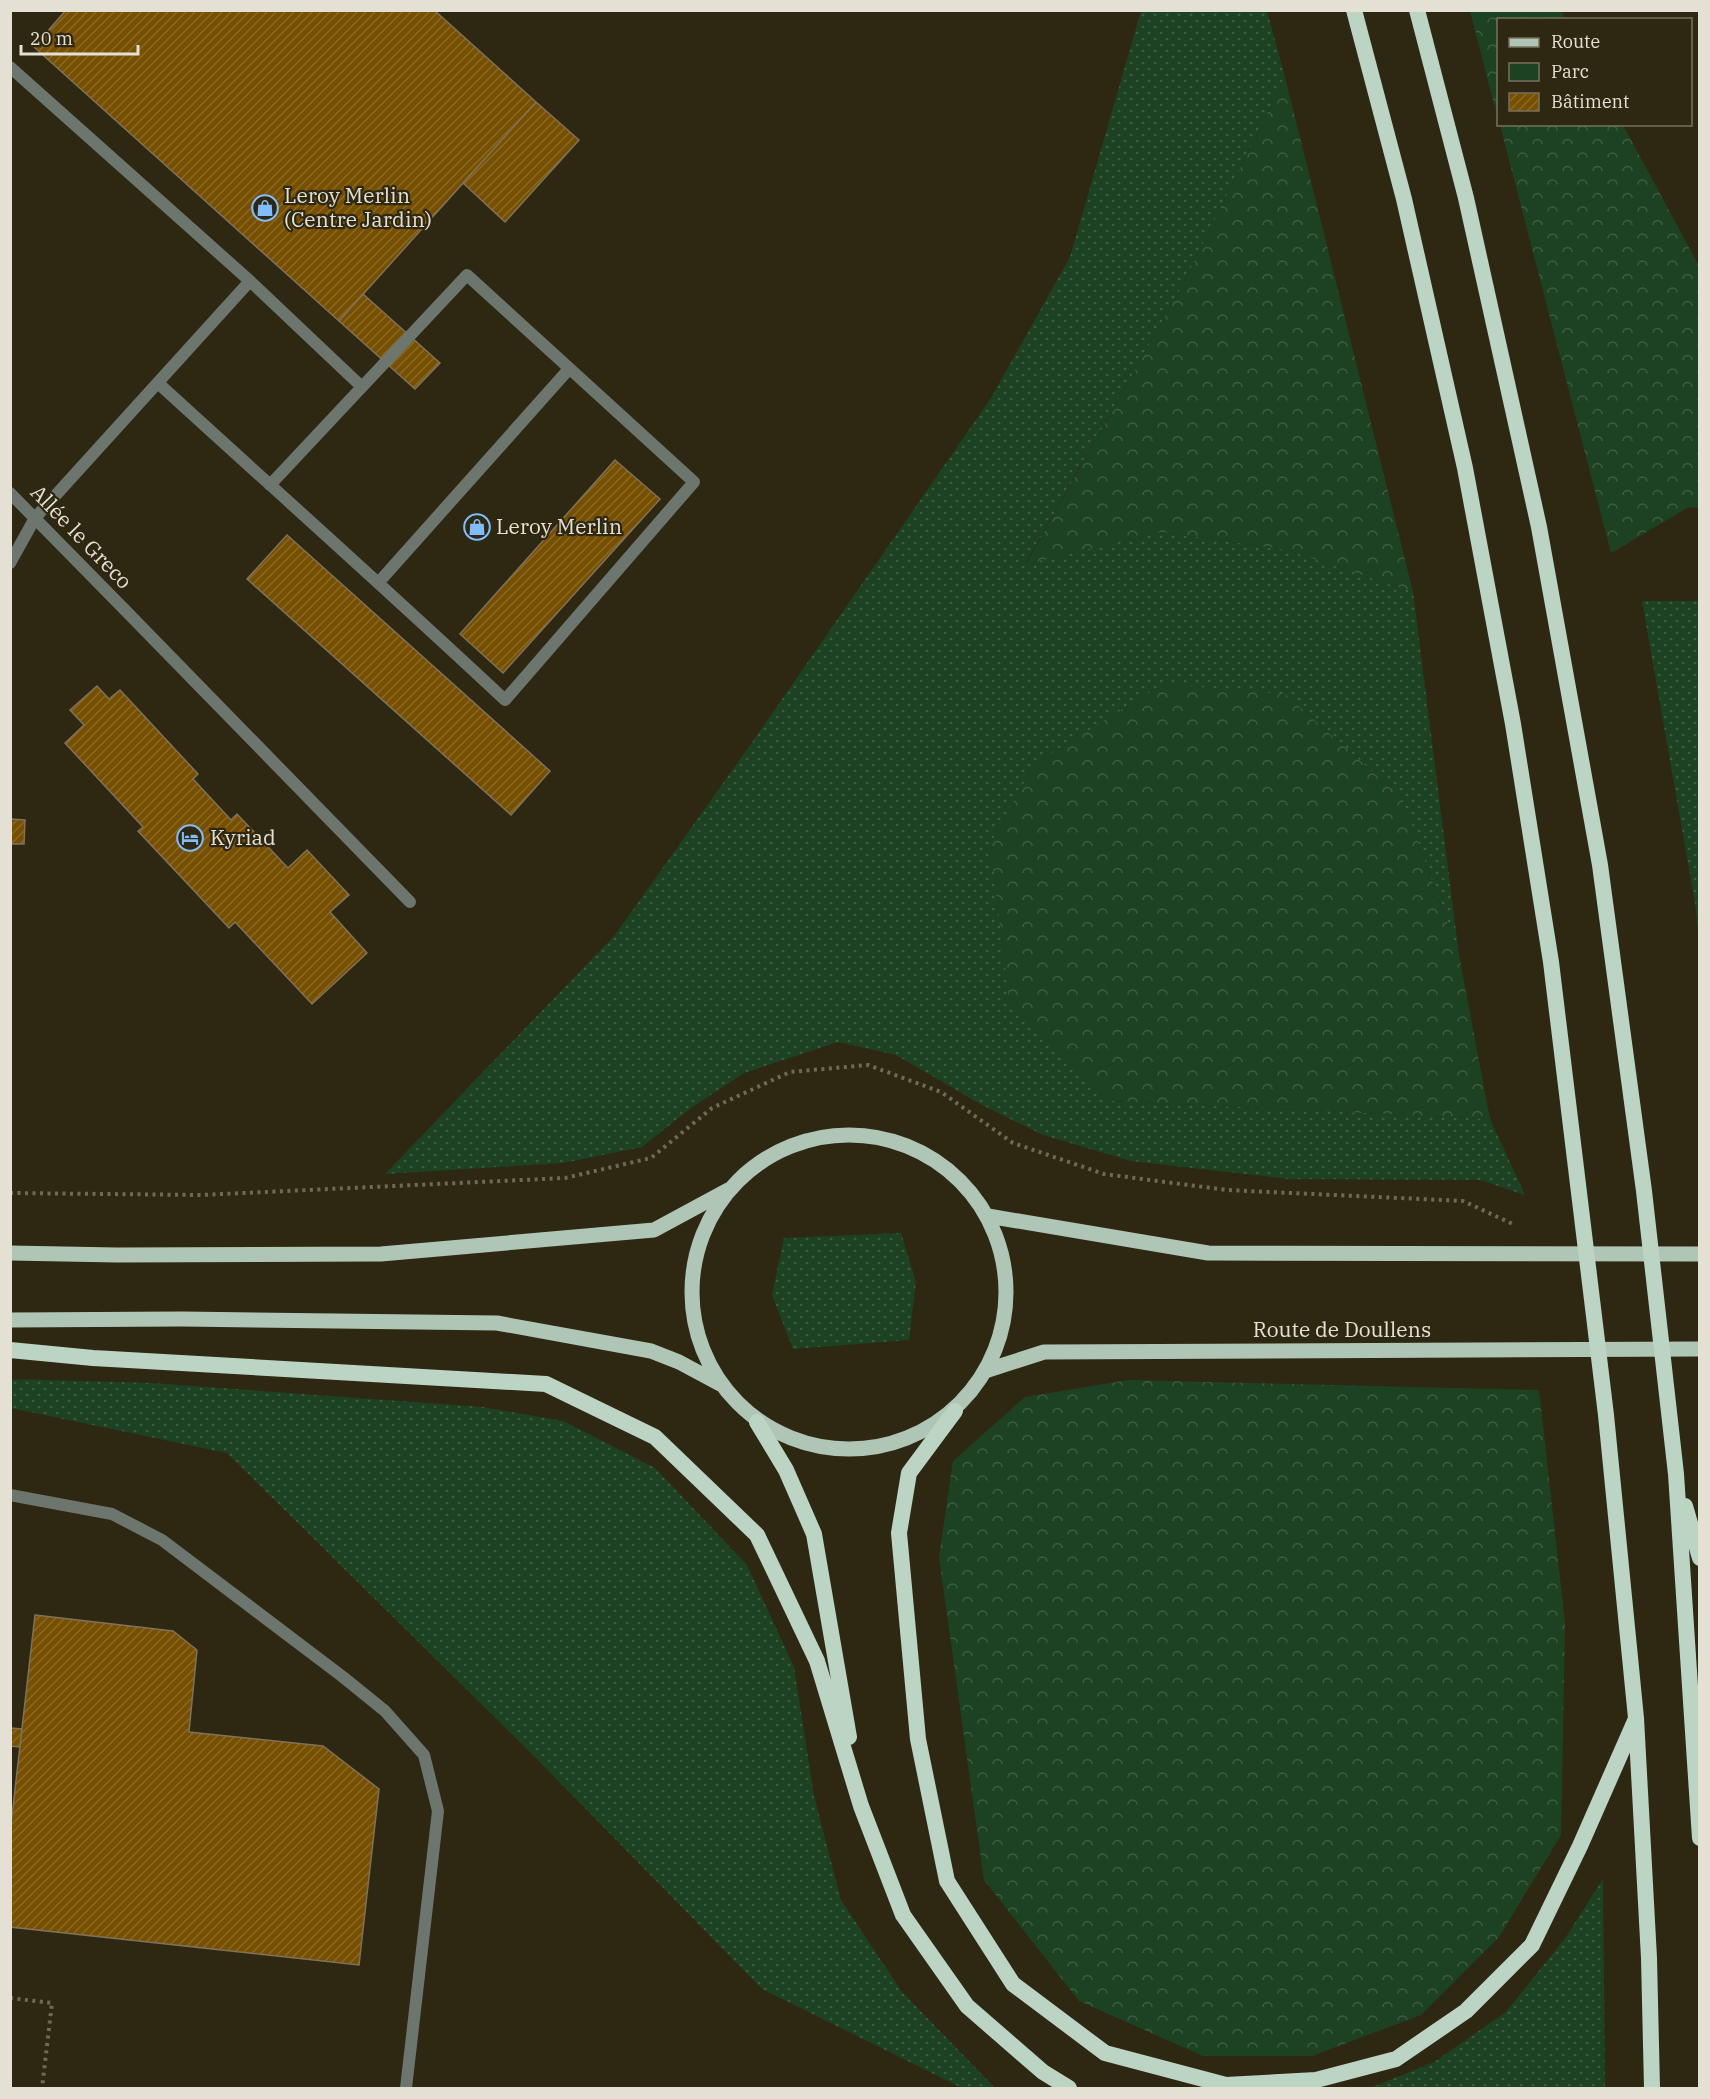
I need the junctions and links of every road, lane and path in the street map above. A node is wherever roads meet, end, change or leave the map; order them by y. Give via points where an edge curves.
1 (1354, 10) edge
2 (1417, 10) edge
3 (10, 67) edge
4 (250, 281) junction
5 (569, 369) junction
6 (158, 383) junction
7 (362, 387) junction
8 (270, 485) junction
9 (10, 493) edge
10 (35, 518) junction
11 (10, 563) edge
12 (379, 582) junction
13 (410, 902) dead end
14 (728, 1190) junction
15 (10, 1193) edge
16 (988, 1216) junction
17 (1516, 1225) dead end
18 (10, 1253) edge
19 (1700, 1254) edge
20 (10, 1320) edge
21 (1700, 1349) edge
22 (10, 1350) edge
23 (988, 1370) junction
24 (720, 1384) junction
25 (955, 1411) junction
26 (757, 1422) junction
27 (1676, 1474) junction
28 (10, 1495) edge
29 (1700, 1558) edge
30 (1636, 1718) junction
31 (861, 1806) junction
32 (1700, 1838) edge
33 (10, 1998) edge
34 (42, 2088) edge
35 (406, 2088) edge
36 (1069, 2088) edge
37 (1652, 2088) edge

1 - 30 highway via 1404,199 1467,480 1522,781 1551,962 1578,1181
2 - 27 highway via 1466,198 1539,527 1600,866 1644,1191
3 - 4 street
4 - 6 street
4 - 7 street
5 - 7 street via 467,275
5 - 12 street
5 - 12 street via 693,482 505,700
6 - 8 street
6 - 10 street
7 - 8 street
8 - 12 street
9 - 10 street, Allée le Greco
10 - 11 street
10 - 13 street, Allée le Greco
14 - 16 main road via 767,1156 814,1137 865,1134 914,1148 956,1176
14 - 18 main road via 654,1230 381,1254
14 - 24 main road via 702,1233 691,1283 697,1336
15 - 17 path via 201,1195 565,1178 651,1158 712,1108 790,1072 868,1065 941,1092 1013,1143 1104,1174 1227,1190 1463,1201
16 - 19 main road via 1208,1253
16 - 23 main road via 1005,1266 1006,1319
20 - 24 main road via 496,1323 651,1351
21 - 23 main road, Route de Doullens via 1044,1352
22 - 31 highway via 546,1384 655,1437 758,1535 817,1661
23 - 25 main road
24 - 26 main road
25 - 26 main road via 910,1439 858,1451 805,1445
25 - 30 highway via 909,1473 899,1533 918,1738 947,1881 1013,1984 1105,2053 1226,2085 1317,2080 1396,2059 1466,2011 1532,1945
26 - 31 highway via 786,1470 814,1534
27 - 29 highway
27 - 32 highway
28 - 35 street via 111,1514 162,1540 343,1677 385,1712 424,1755 438,1811
30 - 37 highway
31 - 36 highway via 903,1915 967,2006 1043,2072
33 - 34 path via 52,2003

